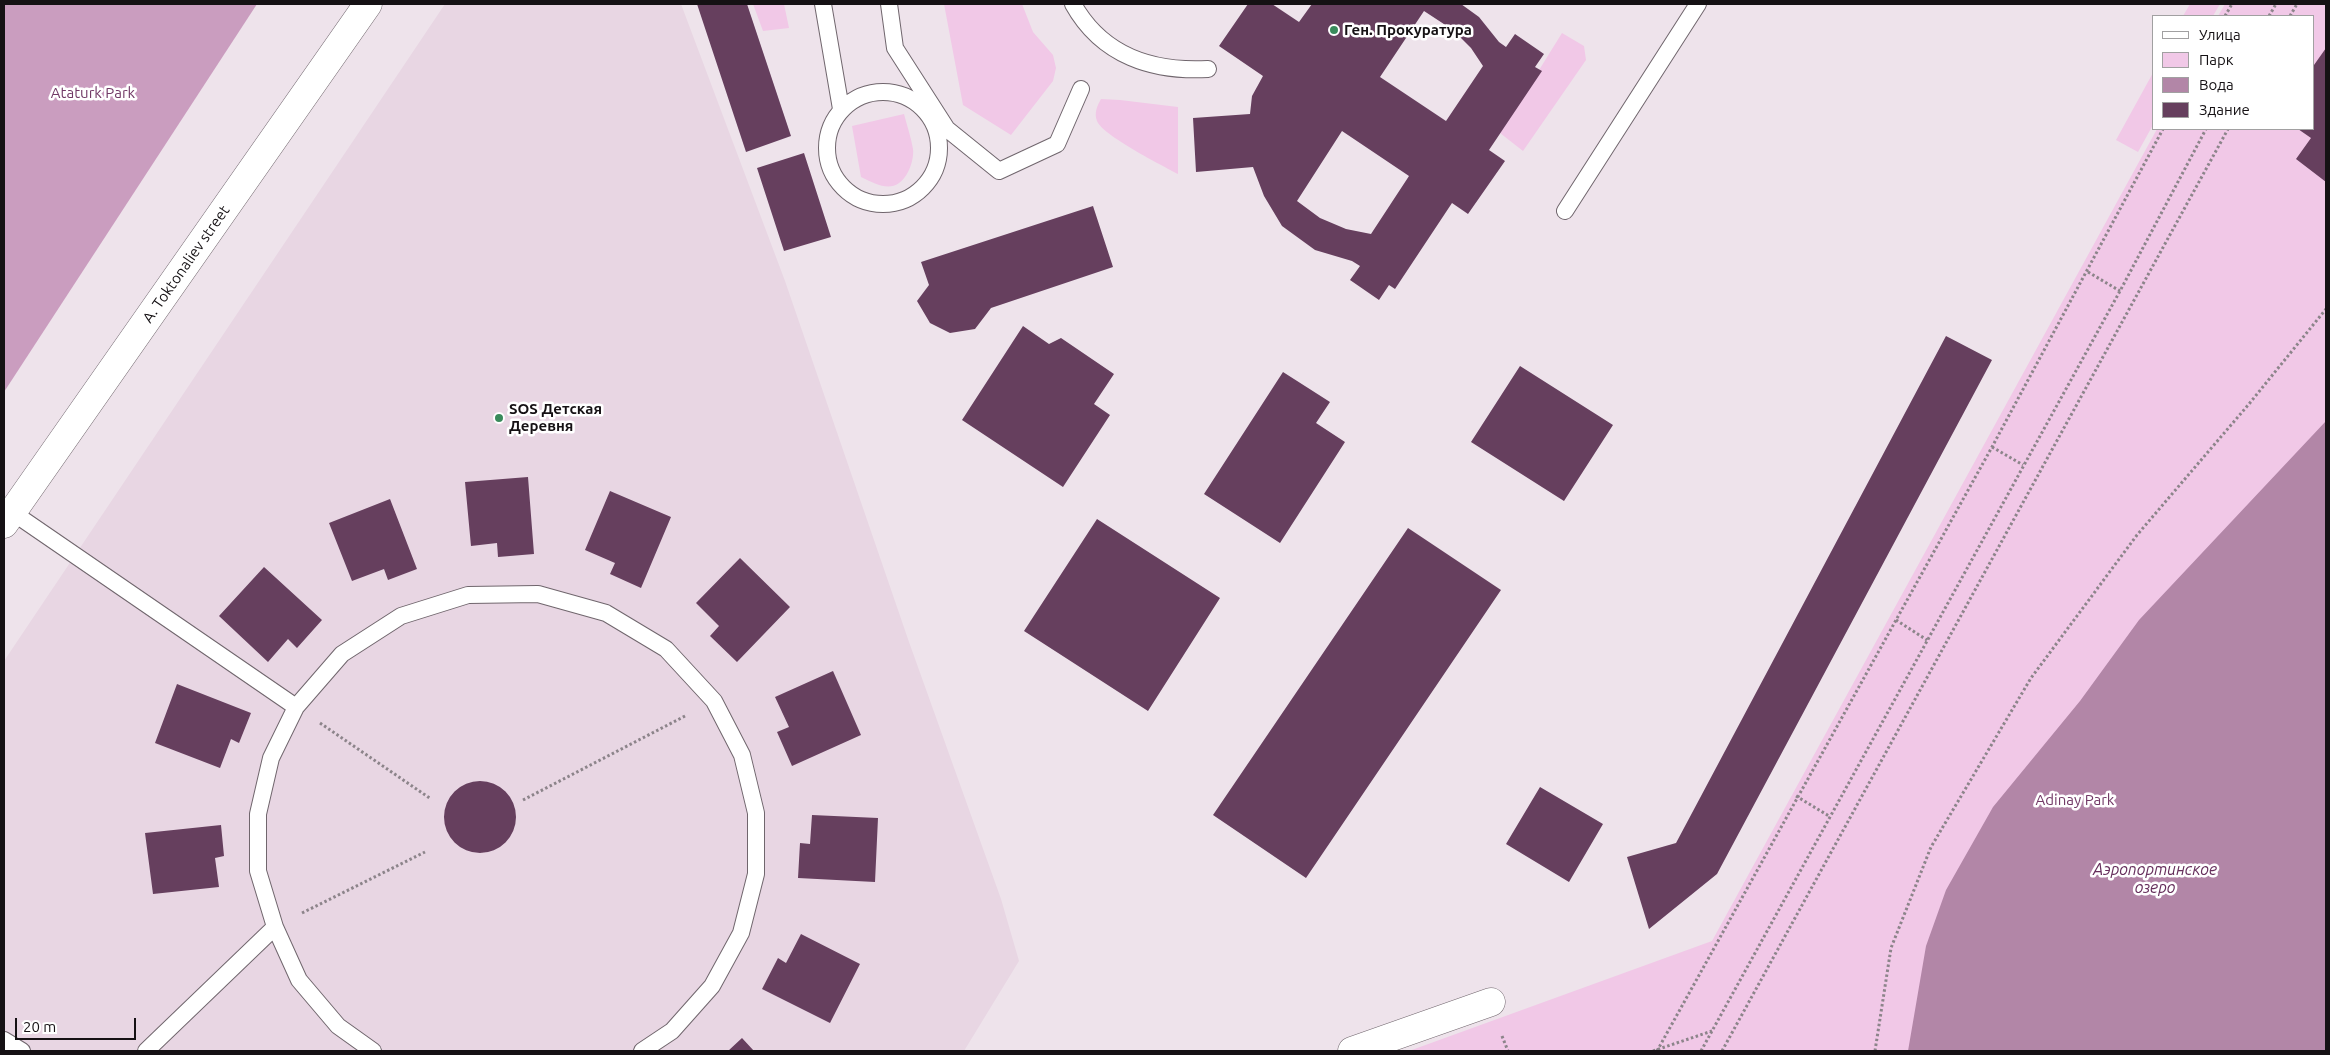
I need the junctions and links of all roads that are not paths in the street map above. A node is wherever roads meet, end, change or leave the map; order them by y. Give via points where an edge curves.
1 (368, 4) edge
2 (823, 4) edge
3 (889, 4) edge
4 (1073, 4) edge
5 (1698, 4) edge
6 (1208, 69) dead end
7 (1081, 89) dead end
8 (841, 109) junction
9 (1564, 211) dead end
10 (8, 518) edge
11 (296, 707) junction
12 (274, 927) junction
13 (1491, 1002) dead end
14 (4, 1040) edge
15 (22, 1051) edge
16 (146, 1051) edge
17 (373, 1051) edge
18 (642, 1051) edge
19 (1352, 1051) edge

1 - 10 main road, A. Toktonaliev street
2 - 8 lane
3 - 7 lane via 895,48 947,128 999,171 1057,144
4 - 6 lane via 1109,45 1132,58 1156,67
5 - 9 lane
8 - 8 lane via 856,98 873,92 910,98 935,125 940,143 938,162 931,179 902,202 883,205 864,202 848,193 835,179 828,162 826,143 831,125
10 - 11 lane
11 - 12 lane via 271,758 258,814 258,870
11 - 18 lane via 342,654 400,616 468,595 538,594 606,613 666,649 714,701 742,755 756,813 756,874 741,933 712,986 672,1031
12 - 16 lane
12 - 17 lane via 299,980 338,1026
13 - 19 main road
14 - 15 lane

